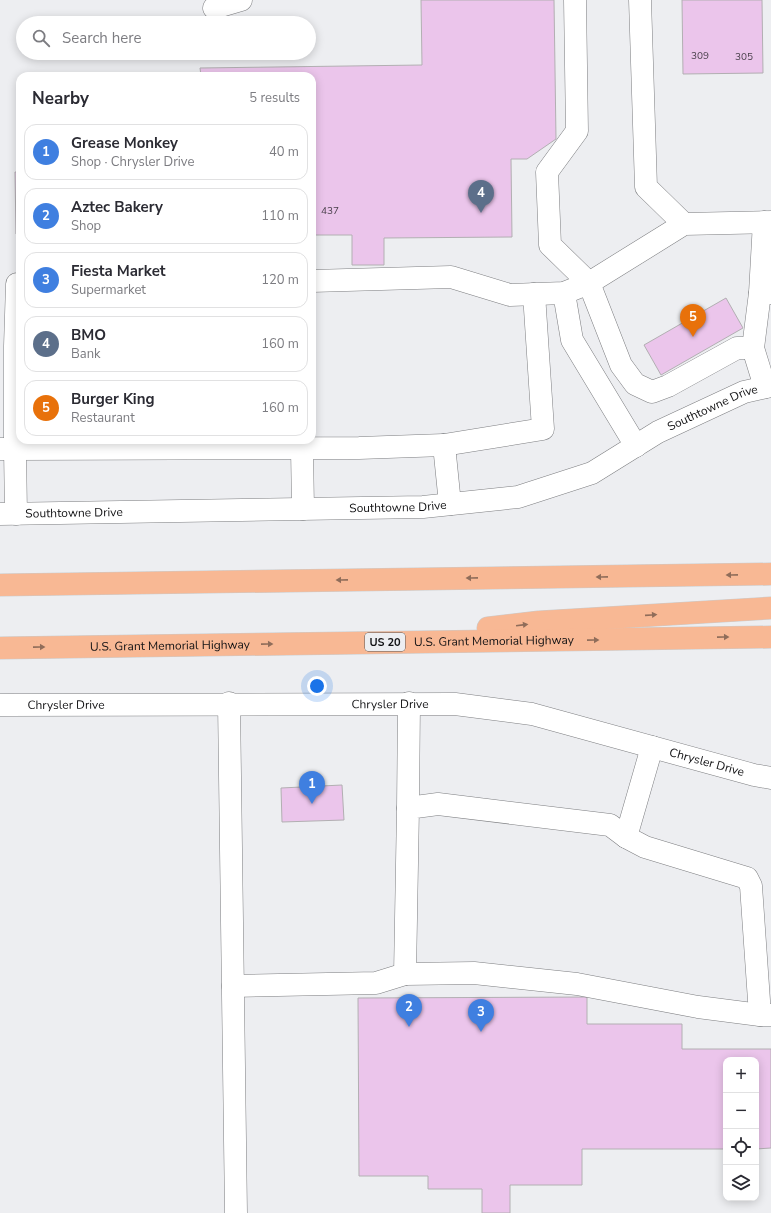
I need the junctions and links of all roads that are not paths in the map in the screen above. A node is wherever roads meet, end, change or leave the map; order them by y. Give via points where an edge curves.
1 (241, 0) edge
2 (575, 0) edge
3 (640, 0) edge
4 (214, 8) dead end
5 (768, 222) edge
6 (684, 224) junction
7 (12, 281) edge
8 (316, 281) edge
9 (589, 283) junction
10 (564, 293) junction
11 (766, 293) edge
12 (534, 294) junction
13 (754, 348) junction
14 (768, 386) edge
15 (444, 445) junction
16 (636, 446) junction
17 (8, 449) edge
18 (302, 449) junction
19 (450, 504) junction
20 (303, 509) junction
21 (8, 514) edge
22 (771, 574) edge
23 (0, 585) edge
24 (771, 608) edge
25 (771, 637) edge
26 (372, 642) junction
27 (0, 648) edge
28 (229, 703) junction
29 (409, 703) junction
30 (0, 705) edge
31 (652, 747) junction
32 (771, 778) edge
33 (408, 808) junction
34 (626, 837) junction
35 (405, 974) junction
36 (233, 986) junction
37 (766, 1015) edge
38 (236, 1213) edge

1 - 4 street
2 - 9 street via 577,131 547,172 550,245
3 - 6 street via 646,187
5 - 6 street
5 - 11 street
6 - 9 street
7 - 17 street via 15,346
8 - 12 street via 451,277 510,295
9 - 10 street
9 - 13 street via 621,365 635,384 652,392 668,386 737,348
10 - 12 street
10 - 16 street via 572,340
11 - 13 street
12 - 15 street via 543,429
13 - 14 street
14 - 16 street, Southtowne Drive via 744,392 658,432
15 - 18 street
15 - 19 street
16 - 19 street, Southtowne Drive via 592,473 518,497
17 - 18 street
17 - 21 street
18 - 20 street
19 - 20 street, Southtowne Drive via 423,507
20 - 21 street, Southtowne Drive
22 -> 23 main road
26 -> 24 main road via 539,622
26 -> 25 main road, U.S. Grant Memorial Highway / US 20
27 -> 26 main road, U.S. Grant Memorial Highway / US 20
28 - 29 street, Chrysler Drive
28 - 30 street, Chrysler Drive
28 - 36 street
29 - 31 street, Chrysler Drive via 455,704 532,714
29 - 33 street
31 - 32 street, Chrysler Drive
31 - 34 street
33 - 34 street via 438,804 610,825
33 - 35 street
34 - 37 street via 645,847 747,878 751,886
35 - 36 street via 376,983
35 - 37 street via 474,973 577,984 698,1007
36 - 38 street

